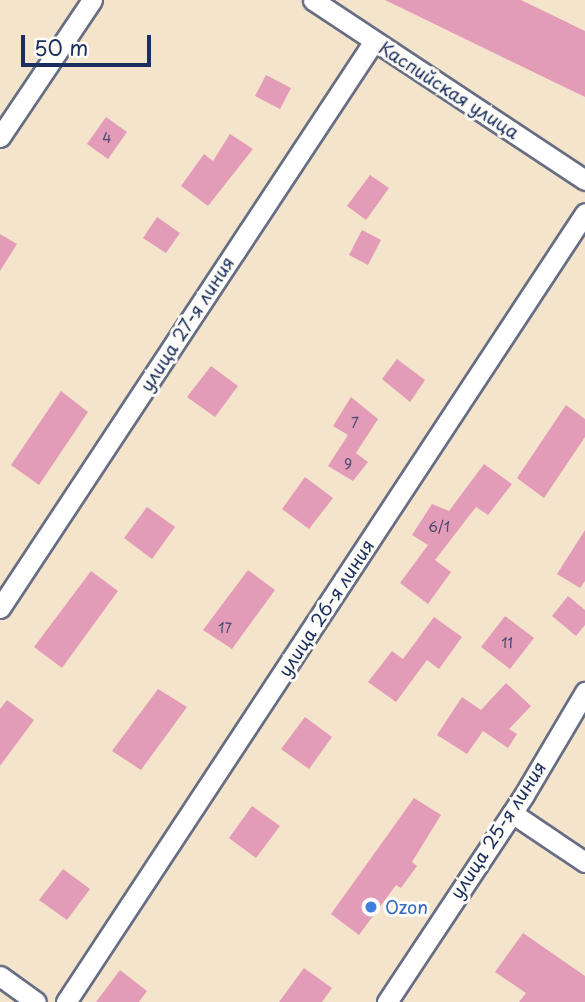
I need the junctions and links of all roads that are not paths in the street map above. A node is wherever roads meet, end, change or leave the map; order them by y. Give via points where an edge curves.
1 (92, 0) edge
2 (313, 0) edge
3 (374, 41) junction
4 (0, 137) edge
5 (585, 180) edge
6 (585, 213) edge
7 (0, 608) edge
8 (585, 692) edge
9 (512, 813) junction
10 (585, 862) edge
11 (0, 976) edge
12 (36, 1002) edge
13 (66, 1002) edge
14 (387, 1002) edge

1 - 4 street
2 - 3 street, Каспийская улица
3 - 5 street, Каспийская улица
3 - 7 street, улица 27-я линия
6 - 13 street, улица 26-я линия
8 - 9 street, улица 25-я линия
9 - 10 street
9 - 14 street, улица 25-я линия
11 - 12 street

